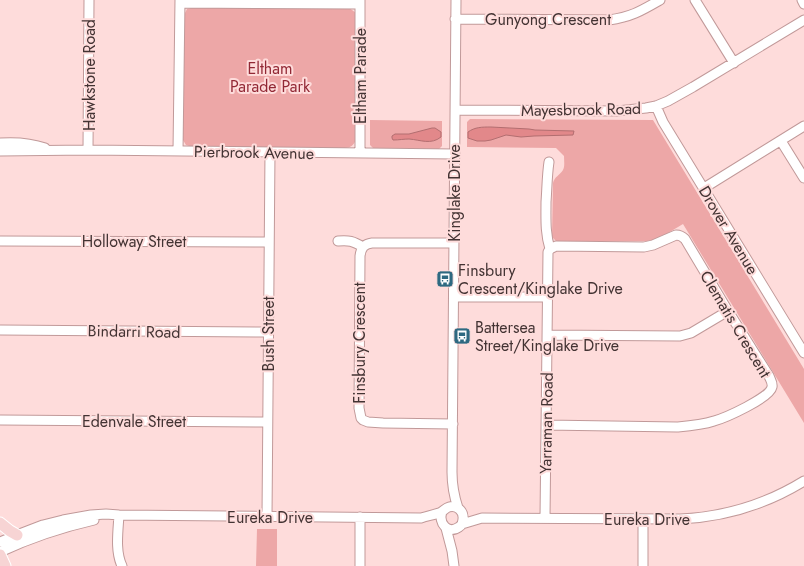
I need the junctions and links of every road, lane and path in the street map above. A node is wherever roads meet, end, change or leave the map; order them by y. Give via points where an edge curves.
1 (89, 0) edge
2 (456, 0) edge
3 (660, 0) edge
4 (695, 0) edge
5 (802, 0) edge
6 (180, 1) edge
7 (270, 2) edge
8 (360, 2) edge
9 (804, 4) edge
10 (455, 19) junction
11 (804, 20) edge
12 (734, 62) junction
13 (656, 106) junction
14 (455, 110) junction
15 (804, 126) edge
16 (781, 140) junction
17 (0, 143) edge
18 (88, 150) junction
19 (0, 151) edge
20 (54, 151) junction
21 (178, 151) junction
22 (270, 152) junction
23 (360, 153) junction
24 (455, 154) junction
25 (549, 162) dead end
26 (804, 178) edge
27 (704, 188) junction
28 (0, 241) edge
29 (338, 241) dead end
30 (268, 242) junction
31 (454, 243) junction
32 (363, 247) junction
33 (550, 249) junction
34 (454, 297) junction
35 (547, 297) junction
36 (728, 311) junction
37 (0, 330) edge
38 (268, 332) junction
39 (547, 335) junction
40 (804, 353) edge
41 (0, 420) edge
42 (267, 422) junction
43 (453, 424) junction
44 (546, 425) junction
45 (452, 481) junction
46 (804, 481) edge
47 (444, 510) junction
48 (460, 510) junction
49 (119, 515) junction
50 (267, 517) junction
51 (360, 517) junction
52 (421, 518) junction
53 (482, 518) junction
54 (545, 518) junction
55 (643, 519) junction
56 (0, 523) edge
57 (444, 526) junction
58 (460, 526) junction
59 (17, 535) junction
60 (0, 542) edge
61 (452, 551) junction
62 (0, 552) edge
63 (0, 555) edge
64 (5, 566) edge
65 (122, 566) edge
66 (360, 566) edge
67 (454, 566) edge
68 (642, 566) edge

1 - 18 street, Hawkstone Road
2 - 10 street, Kinglake Drive
3 - 10 street, Gunyong Crescent via 632,15 609,20
4 - 12 street
5 - 9 street
6 - 7 street
6 - 21 street
7 - 8 street
8 - 23 street, Eltham Parade
10 - 14 street, Kinglake Drive
11 - 12 street, Mayesbrook Road
12 - 13 street, Mayesbrook Road
13 - 14 street, Mayesbrook Road via 617,111
13 - 27 street, Drover Avenue via 663,122
14 - 24 street, Kinglake Drive
15 - 16 street
16 - 26 street
16 - 27 street
17 - 20 street, Pierbrook Avenue via 32,144
18 - 20 street, Pierbrook Avenue
18 - 21 street, Pierbrook Avenue
19 - 20 street, Pierbrook Avenue
21 - 22 street, Pierbrook Avenue
22 - 23 street, Pierbrook Avenue
22 - 30 street, Bush Street
23 - 24 street, Pierbrook Avenue
24 - 31 street, Kinglake Drive
25 - 33 street, Yarraman Road via 546,226
27 - 40 street, Drover Avenue
28 - 30 street, Holloway Street
29 - 32 street via 351,241
30 - 38 street, Bush Street
31 - 32 street via 368,243
31 - 34 street, Kinglake Drive
32 - 43 street, Finsbury Crescent via 360,252 360,416 372,423
33 - 35 street, Yarraman Road
33 - 36 street, Clematis Crescent via 556,246 644,247 680,235 685,239
34 - 35 street
34 - 43 street, Kinglake Drive
35 - 39 street, Yarraman Road
36 - 39 street via 692,333 680,336
36 - 44 street, Clematis Crescent via 772,382 772,390 763,398 736,413 693,426
37 - 38 street, Bindarri Road
38 - 42 street, Bush Street
39 - 44 street, Yarraman Road
41 - 42 street, Edenvale Street
42 - 50 street, Bush Street
43 - 45 street, Kinglake Drive
44 - 54 street, Yarraman Road
45 - 47 street, Kinglake Drive
45 - 48 street, Kinglake Drive
46 - 55 street, Eureka Drive via 763,503 738,511 688,519
47 - 48 street via 452,506
47 - 52 street, Eureka Drive
47 - 57 street via 441,520
48 - 53 street, Eureka Drive
48 - 58 street via 464,518
49 - 50 street, Eureka Drive
49 - 59 street, Eureka Drive via 76,518 43,525
49 - 62 street, Eureka Drive via 51,531
49 - 65 street via 118,551
50 - 51 street, Eureka Drive
51 - 52 street, Eureka Drive
51 - 66 street
52 - 57 street, Eureka Drive
53 - 54 street, Eureka Drive
53 - 58 street, Eureka Drive
54 - 55 street, Eureka Drive
55 - 68 street
56 - 59 main road
57 - 58 street via 452,529
57 - 61 street
58 - 61 street
59 - 60 street, Eureka Drive
61 - 67 street
63 - 64 main road

